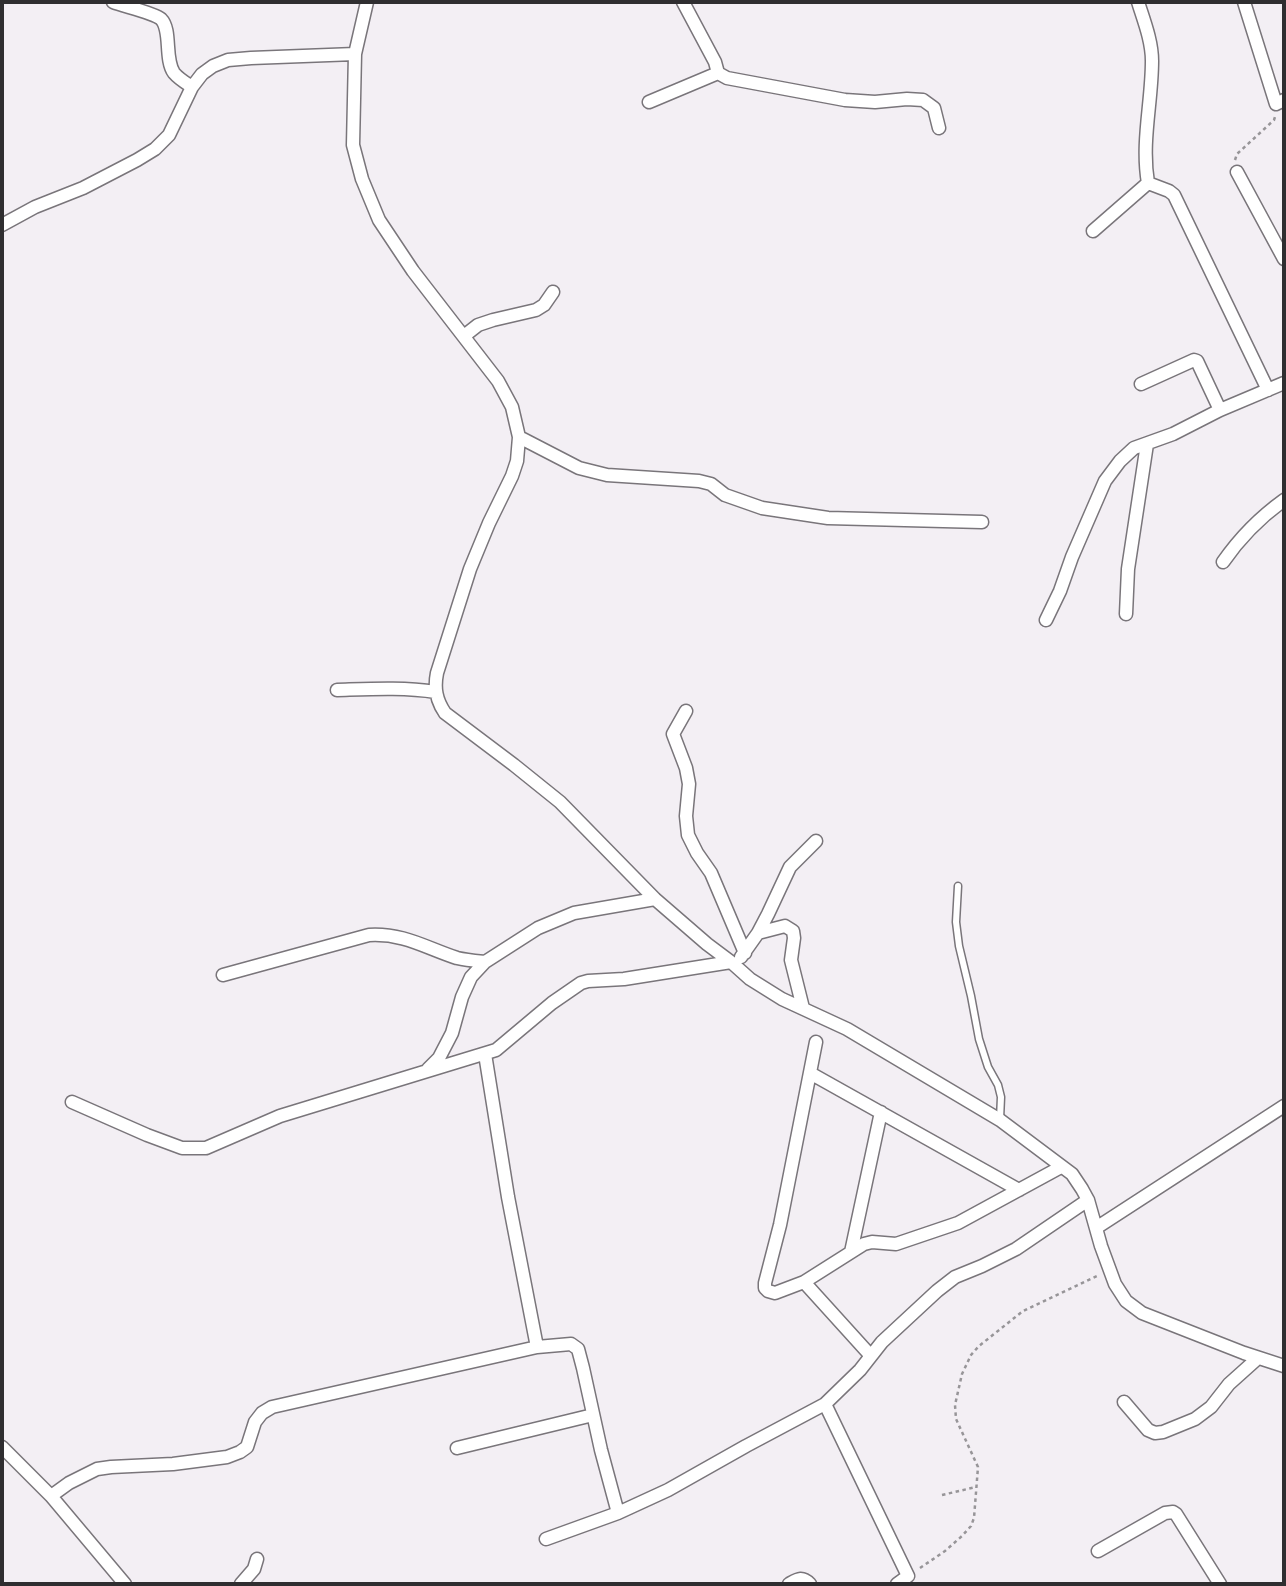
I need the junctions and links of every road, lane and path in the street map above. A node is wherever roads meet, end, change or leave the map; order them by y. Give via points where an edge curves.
1 (113, 2) edge
2 (367, 2) edge
3 (683, 2) edge
4 (1138, 2) edge
5 (1244, 2) edge
6 (355, 54) junction
7 (718, 72) junction
8 (192, 87) junction
9 (649, 102) dead end
10 (1280, 102) edge
11 (939, 128) dead end
12 (1237, 172) joint
13 (1148, 183) junction
14 (2, 225) edge
15 (1093, 232) dead end
16 (1284, 259) edge
17 (554, 292) dead end
18 (464, 336) junction
19 (1284, 383) edge
20 (1141, 384) dead end
21 (1268, 390) junction
22 (1220, 410) junction
23 (519, 437) junction
24 (1147, 444) junction
25 (1284, 500) edge
26 (982, 522) dead end
27 (1223, 562) dead end
28 (1126, 614) dead end
29 (1046, 620) dead end
30 (337, 690) dead end
31 (436, 692) junction
32 (686, 711) dead end
33 (816, 841) dead end
34 (958, 886) dead end
35 (655, 899) junction
36 (758, 933) junction
37 (745, 953) junction
38 (485, 962) junction
39 (733, 964) junction
40 (223, 975) dead end
41 (803, 1009) junction
42 (816, 1042) dead end
43 (485, 1054) junction
44 (425, 1072) junction
45 (810, 1073) junction
46 (72, 1102) dead end
47 (1284, 1106) edge
48 (881, 1112) junction
49 (1000, 1120) junction
50 (1061, 1167) junction
51 (1019, 1190) junction
52 (1088, 1200) junction
53 (1096, 1228) junction
54 (852, 1252) junction
55 (1110, 1271) junction
56 (804, 1282) junction
57 (537, 1347) junction
58 (871, 1356) junction
59 (1258, 1358) junction
60 (1284, 1366) edge
61 (1124, 1402) dead end
62 (825, 1404) junction
63 (593, 1415) junction
64 (2, 1447) edge
65 (457, 1448) dead end
66 (977, 1487) junction
67 (942, 1495) dead end
68 (51, 1496) junction
69 (618, 1513) junction
70 (546, 1539) dead end
71 (1098, 1550) dead end
72 (257, 1559) dead end
73 (901, 1582) edge
74 (125, 1584) edge
75 (241, 1584) edge
76 (789, 1584) edge
77 (810, 1584) edge
78 (1220, 1584) edge

1 - 8 street via 162,20 172,69
2 - 6 street
3 - 7 street
4 - 13 street via 1152,61 1145,148
5 - 10 street
6 - 8 street via 228,60 202,74
6 - 18 street via 353,145 362,179 386,230
7 - 9 street
7 - 11 street via 727,78 845,100 923,100 934,108
8 - 14 street via 169,135 155,149
10 - 12 path via 1274,120 1237,154
12 - 16 street
13 - 15 street
13 - 21 street via 1174,195
17 - 18 street via 536,310 493,320
18 - 23 street via 506,393
19 - 21 street
20 - 22 street via 1196,360
21 - 22 street
22 - 24 street
23 - 26 street via 579,468 607,475 699,481 762,508 828,518
23 - 31 street via 512,476 462,594 435,682
24 - 28 street
24 - 29 street via 1134,448 1105,481
25 - 27 street via 1245,533
30 - 31 street
31 - 35 street via 445,713 560,802
32 - 37 street via 673,734 689,784 688,835 711,873
33 - 36 street via 790,867
34 - 49 lane via 959,946 979,1039 1001,1097
35 - 38 street via 574,913 538,928
35 - 39 street
36 - 37 street
36 - 41 street via 785,926 793,931 791,960
37 - 39 street
38 - 40 street via 460,959 383,934
38 - 44 street via 471,977 453,1033
39 - 41 street
39 - 43 street via 582,983 496,1051
41 - 49 street via 858,1035
42 - 45 street
43 - 44 street
43 - 57 street
44 - 46 street via 281,1116 206,1148 183,1148
45 - 48 street
45 - 56 street via 765,1283 768,1291 775,1293
47 - 53 street
48 - 51 street
48 - 54 street
49 - 50 street
50 - 51 street
50 - 52 street via 1072,1174
51 - 54 street via 958,1223 896,1244 864,1244
52 - 53 street
52 - 58 street via 1016,1249 955,1277
53 - 55 street
54 - 56 street
55 - 59 street via 1121,1294 1142,1313
55 - 66 path via 1023,1311 971,1355 955,1405 956,1419 978,1466
56 - 58 street
57 - 63 street via 571,1344 578,1349
57 - 68 street via 272,1407 262,1413 247,1447 240,1452 173,1464 97,1469
58 - 62 street
59 - 60 street
59 - 61 street via 1211,1407 1163,1432 1148,1430
62 - 69 street
62 - 73 street
63 - 65 street
63 - 69 street
64 - 68 street
66 - 67 path
66 - 73 path via 971,1526
68 - 74 street
69 - 70 street
71 - 78 street via 1172,1512
72 - 75 street
76 - 77 street via 800,1578

